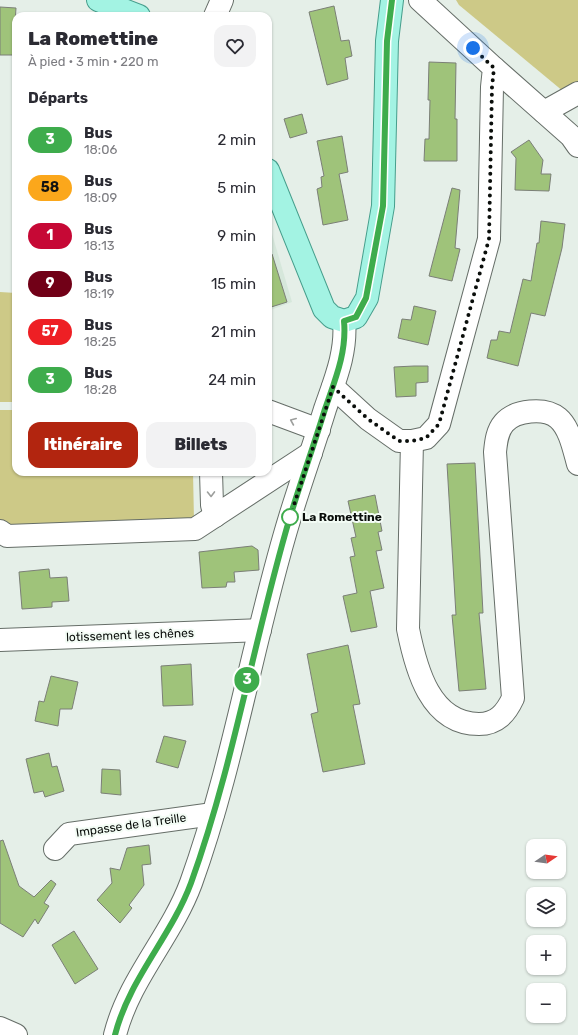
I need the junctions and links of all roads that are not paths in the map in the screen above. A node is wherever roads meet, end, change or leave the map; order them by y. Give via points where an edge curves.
1 (98, 0) edge
2 (222, 0) edge
3 (392, 0) edge
4 (420, 0) edge
5 (129, 12) edge
6 (217, 12) edge
7 (494, 68) junction
8 (578, 93) edge
9 (544, 112) junction
10 (578, 146) edge
11 (272, 180) edge
12 (344, 321) junction
13 (333, 387) junction
14 (272, 412) edge
15 (319, 430) junction
16 (412, 441) junction
17 (311, 453) junction
18 (578, 464) edge
19 (211, 476) edge
20 (215, 516) junction
21 (0, 532) edge
22 (260, 630) junction
23 (0, 640) edge
24 (213, 814) junction
25 (55, 849) dead end
26 (0, 1028) edge
27 (16, 1035) edge
28 (115, 1035) edge

1 - 5 main road
2 - 6 street
3 - 12 main road via 387,41 383,206 379,237 365,302 356,317
4 - 7 street
7 - 9 street
7 - 16 street via 489,239 439,424 426,438
8 - 9 street
9 - 10 street via 571,136
11 - 12 main road via 324,309 332,317
12 - 13 street via 346,338
13 - 15 street
13 - 16 street via 368,419 399,441
15 -> 14 street
15 - 17 street
16 - 18 street via 408,629 412,652 423,683 436,704 448,716 466,724 482,724 496,720 506,711 513,698 496,437 504,422 519,414 533,410 547,412 559,419 567,432
17 - 20 street
17 - 22 street via 288,524
19 -> 20 street
20 - 21 street via 195,529 7,536
22 - 23 street, lotissement les chênes
22 - 24 street
24 - 25 street, Impasse de la Treille via 69,834
24 - 28 street via 190,885 132,988
26 - 27 street

